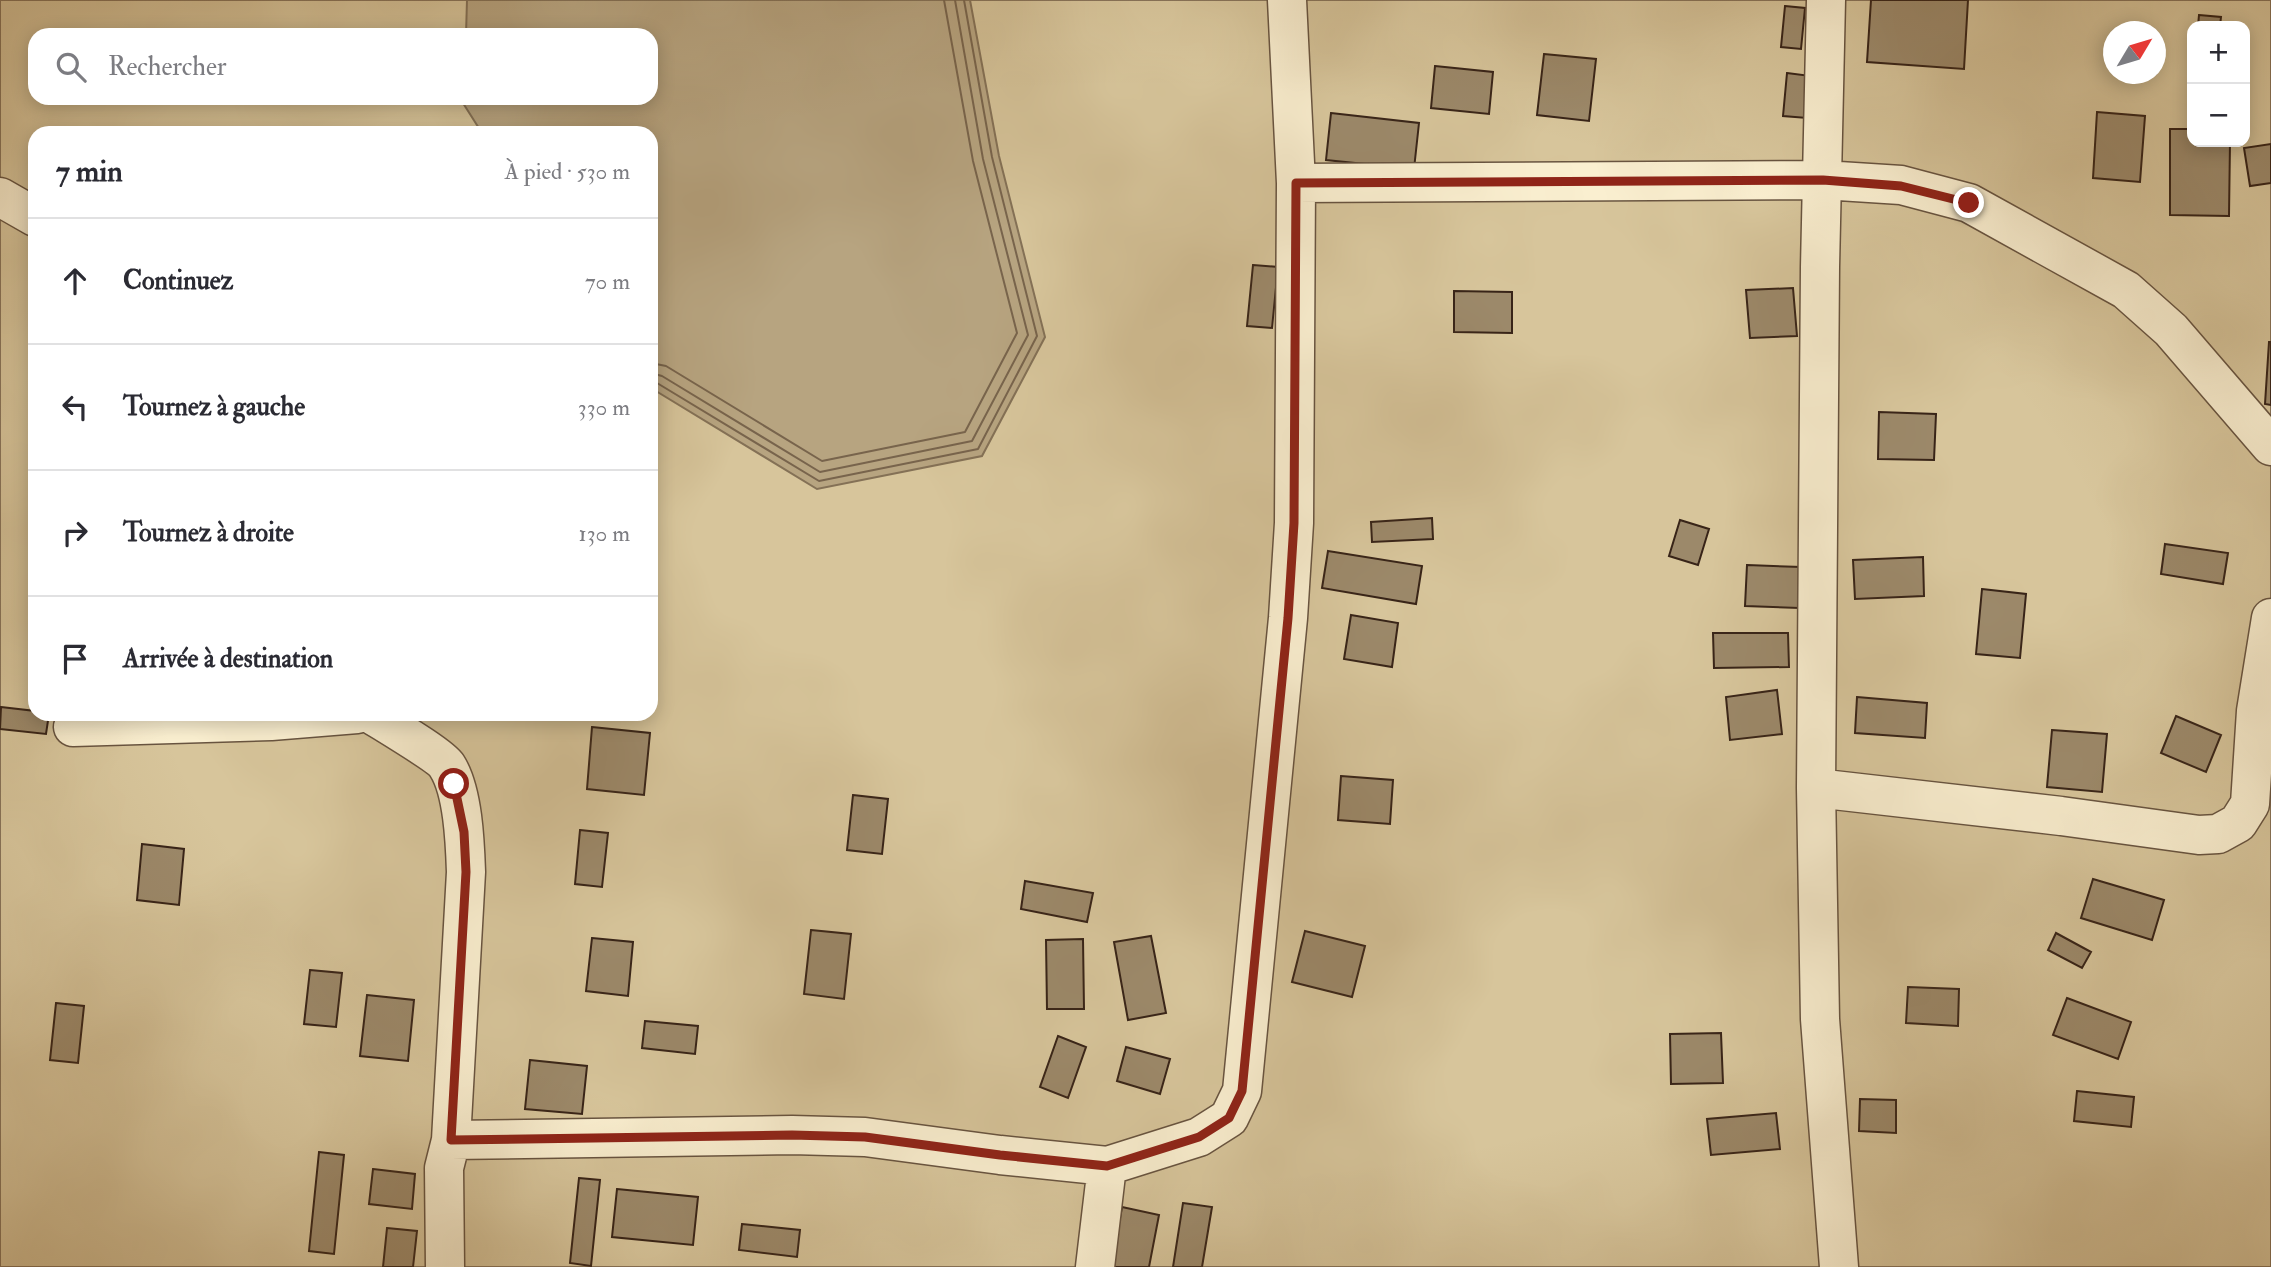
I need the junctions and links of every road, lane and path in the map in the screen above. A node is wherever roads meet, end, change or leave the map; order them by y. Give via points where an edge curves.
1 (1287, 0) edge
2 (1826, 0) edge
3 (1823, 180) junction
4 (1296, 183) junction
5 (0, 197) edge
6 (28, 213) edge
7 (2271, 446) edge
8 (2271, 618) edge
9 (271, 721) edge
10 (382, 721) edge
11 (73, 727) dead end
12 (1816, 788) junction
13 (451, 1140) junction
14 (1107, 1166) junction
15 (444, 1267) edge
16 (1095, 1267) edge
17 (1839, 1267) edge

1 - 4 street
2 - 3 street
3 - 4 street
3 - 7 street via 1901,186 1969,203 2126,290 2171,330
3 - 12 street
4 - 14 street via 1294,523 1242,1091 1229,1118 1199,1137
5 - 6 street
8 - 12 street via 2256,711 2250,804 2238,823 2218,834
9 - 11 street
10 - 13 street via 446,764 464,832 466,872
12 - 17 street via 1820,1019
13 - 14 street via 865,1137
13 - 15 street via 444,1168
14 - 16 street

